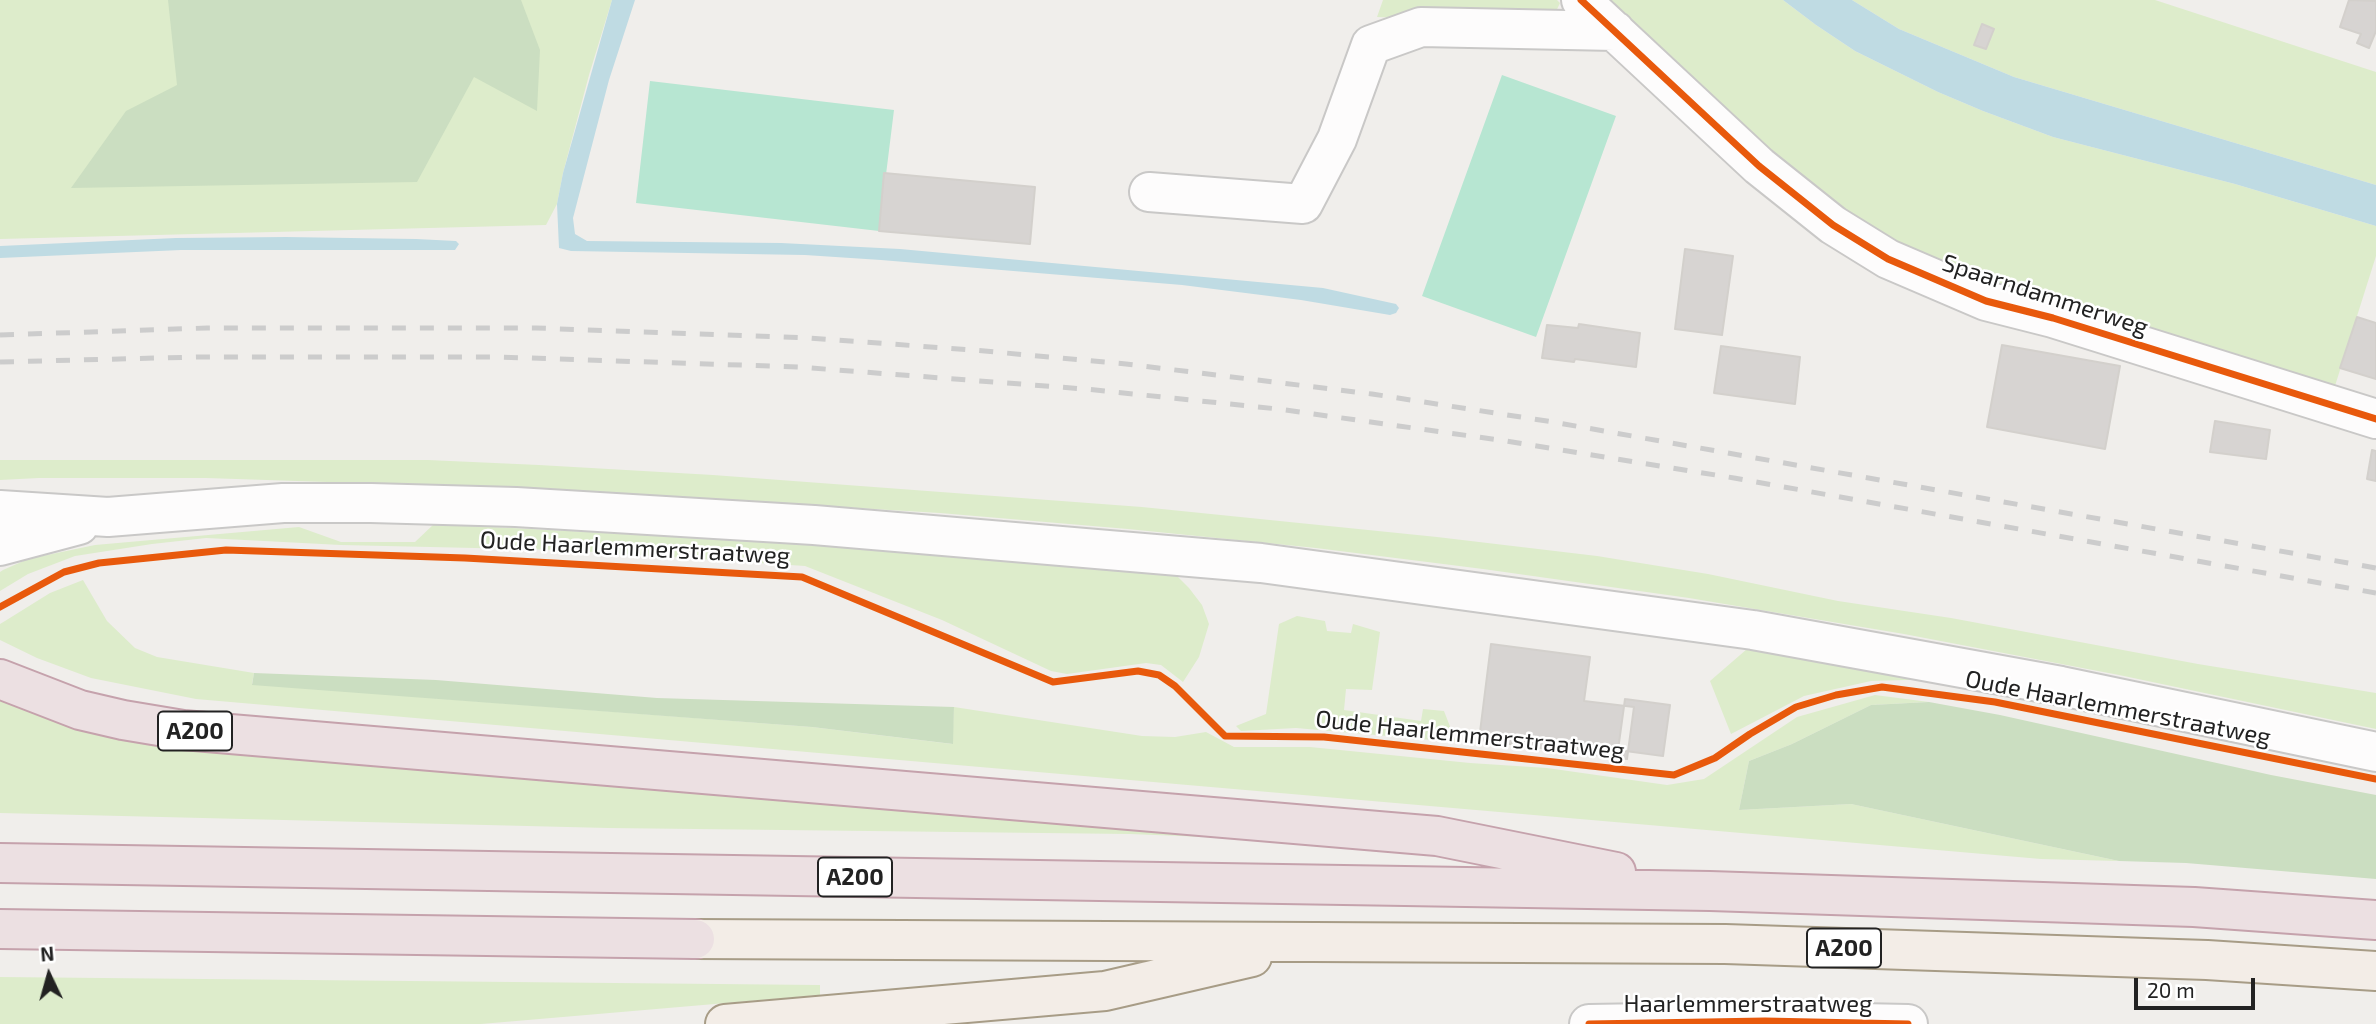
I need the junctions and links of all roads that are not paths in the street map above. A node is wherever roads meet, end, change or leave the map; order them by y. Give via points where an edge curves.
1 (1581, 0) edge
2 (1615, 31) junction
3 (1149, 192) dead end
4 (2376, 419) edge
5 (0, 510) edge
6 (108, 517) junction
7 (0, 546) edge
8 (0, 679) edge
9 (2376, 752) edge
10 (0, 863) edge
11 (1710, 891) junction
12 (2376, 920) edge
13 (0, 929) edge
14 (695, 939) joint
15 (1312, 943) junction
16 (2376, 971) edge
17 (725, 1024) edge
18 (1589, 1024) edge
19 (1908, 1024) edge

1 - 2 street, Spaarndammerweg
2 - 3 street via 1422,27 1371,45 1337,139 1303,204
2 - 4 street, Spaarndammerweg via 1759,166 1833,225 1888,259 1986,301
5 - 6 street, Oude Haarlemmerstraatweg
6 - 7 street, Oude Haarlemmerstraatweg
6 - 9 street, Oude Haarlemmerstraatweg via 283,503 516,507 814,524 1261,563 1753,630 2061,686
8 - 11 highway, A200 via 80,710 183,730 1437,836
10 - 11 highway, A200
11 - 12 highway, A200 via 2194,907
13 - 14 highway, A200
14 - 15 main road, A200
15 - 16 main road, A200 via 1724,944 2207,960
15 - 17 main road, A200 via 1105,991
18 - 19 street, Haarlemmerstraatweg

